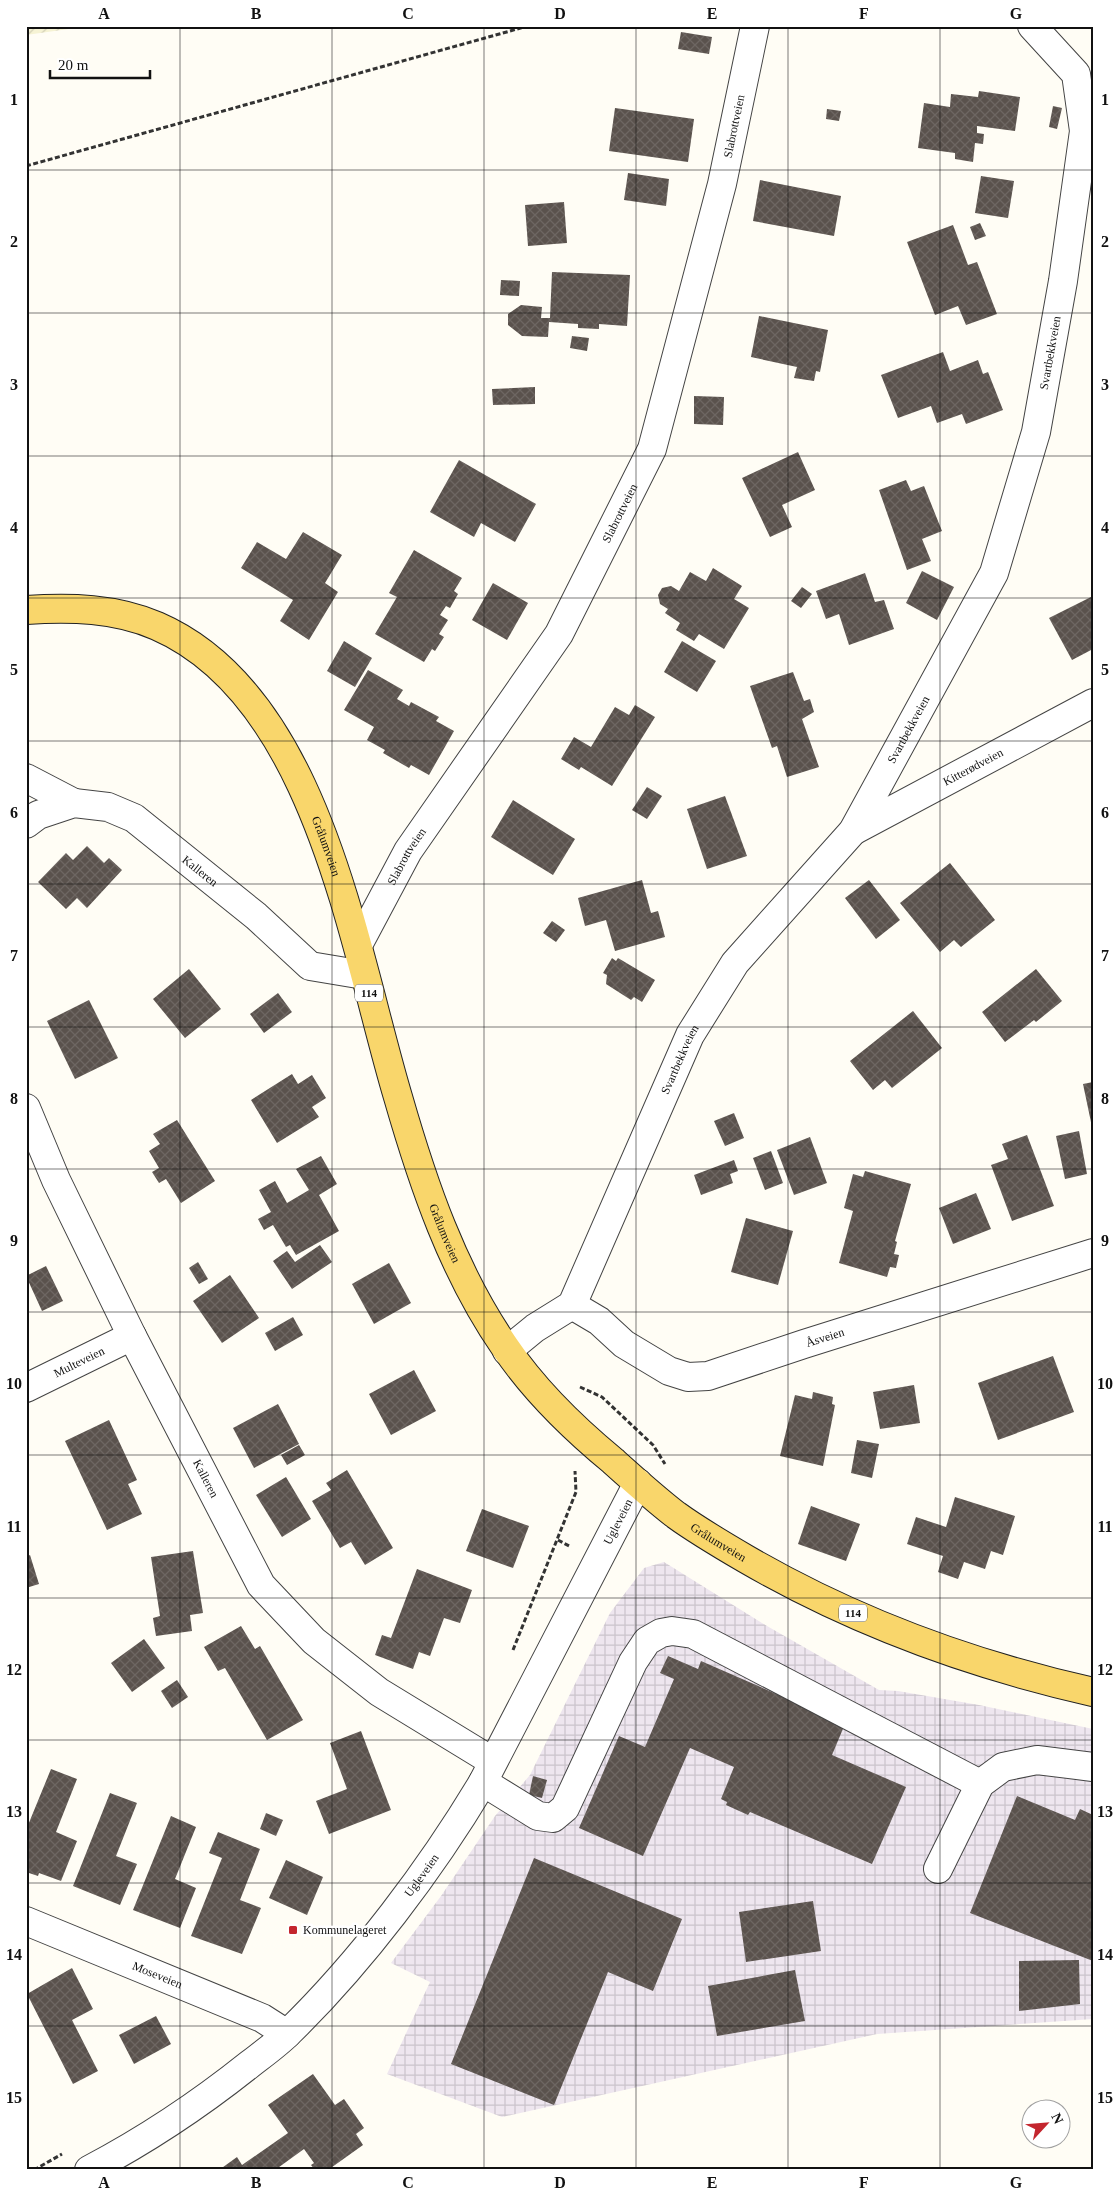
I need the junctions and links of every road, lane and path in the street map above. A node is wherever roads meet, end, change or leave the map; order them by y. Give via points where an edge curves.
1 (528, 26) edge
2 (755, 26) edge
3 (1032, 26) edge
4 (26, 166) edge
5 (26, 610) edge
6 (1093, 704) edge
7 (26, 778) edge
8 (74, 802) junction
9 (26, 824) edge
10 (854, 831) junction
11 (358, 944) junction
12 (364, 975) junction
13 (26, 1108) edge
14 (1093, 1253) edge
15 (572, 1305) junction
16 (132, 1336) junction
17 (507, 1351) junction
18 (26, 1388) edge
19 (572, 1466) dead end
20 (638, 1483) junction
21 (510, 1659) dead end
22 (1093, 1692) edge
23 (1093, 1767) edge
24 (488, 1772) junction
25 (980, 1784) junction
26 (938, 1869) dead end
27 (26, 1921) edge
28 (287, 2034) junction
29 (65, 2152) dead end
30 (34, 2170) edge
31 (89, 2170) edge

1 - 4 path
2 - 11 street, Slabrottveien via 722,184 652,449 559,634 408,851
3 - 10 street, Svartbekkveien via 1076,74 1084,131 1036,432 994,573
5 - 11 main road, Grålumveien / 114 via 85,608 121,615 153,624 210,658 263,718 290,762 323,837
6 - 10 street, Kitterødveien
7 - 8 street
8 - 9 street, Kalleren via 38,815
8 - 12 street, Kalleren via 108,807 134,818 256,916 310,966
10 - 15 street, Svartbekkveien via 735,963 690,1035
11 - 12 main road, Grålumveien / 114
12 - 17 main road, Grålumveien / 114 via 422,1175 443,1230 485,1316
13 - 16 street, Kalleren via 56,1180
14 - 15 street, Åsveien via 708,1376 688,1378 669,1372 624,1344 599,1321
15 - 17 street via 535,1328
16 - 18 street, Multeveien
16 - 24 street, Kalleren via 261,1585 314,1641
17 - 20 main road, Grålumveien / 114 via 548,1401
19 - 21 path via 576,1492
20 - 22 main road, Grålumveien / 114 via 678,1517 721,1544 777,1577 831,1603 969,1658 1043,1681
20 - 24 street, Ugleveien
23 - 25 street via 1037,1760 1003,1767
24 - 25 street, Kalleren via 538,1816 553,1818 565,1808 633,1662 647,1641 672,1631 693,1634
24 - 28 street, Ugleveien via 464,1814 424,1871 348,1970
25 - 26 street
27 - 28 street, Moseveien via 262,2018
28 - 31 street, Ugleveien via 206,2099
29 - 30 path

